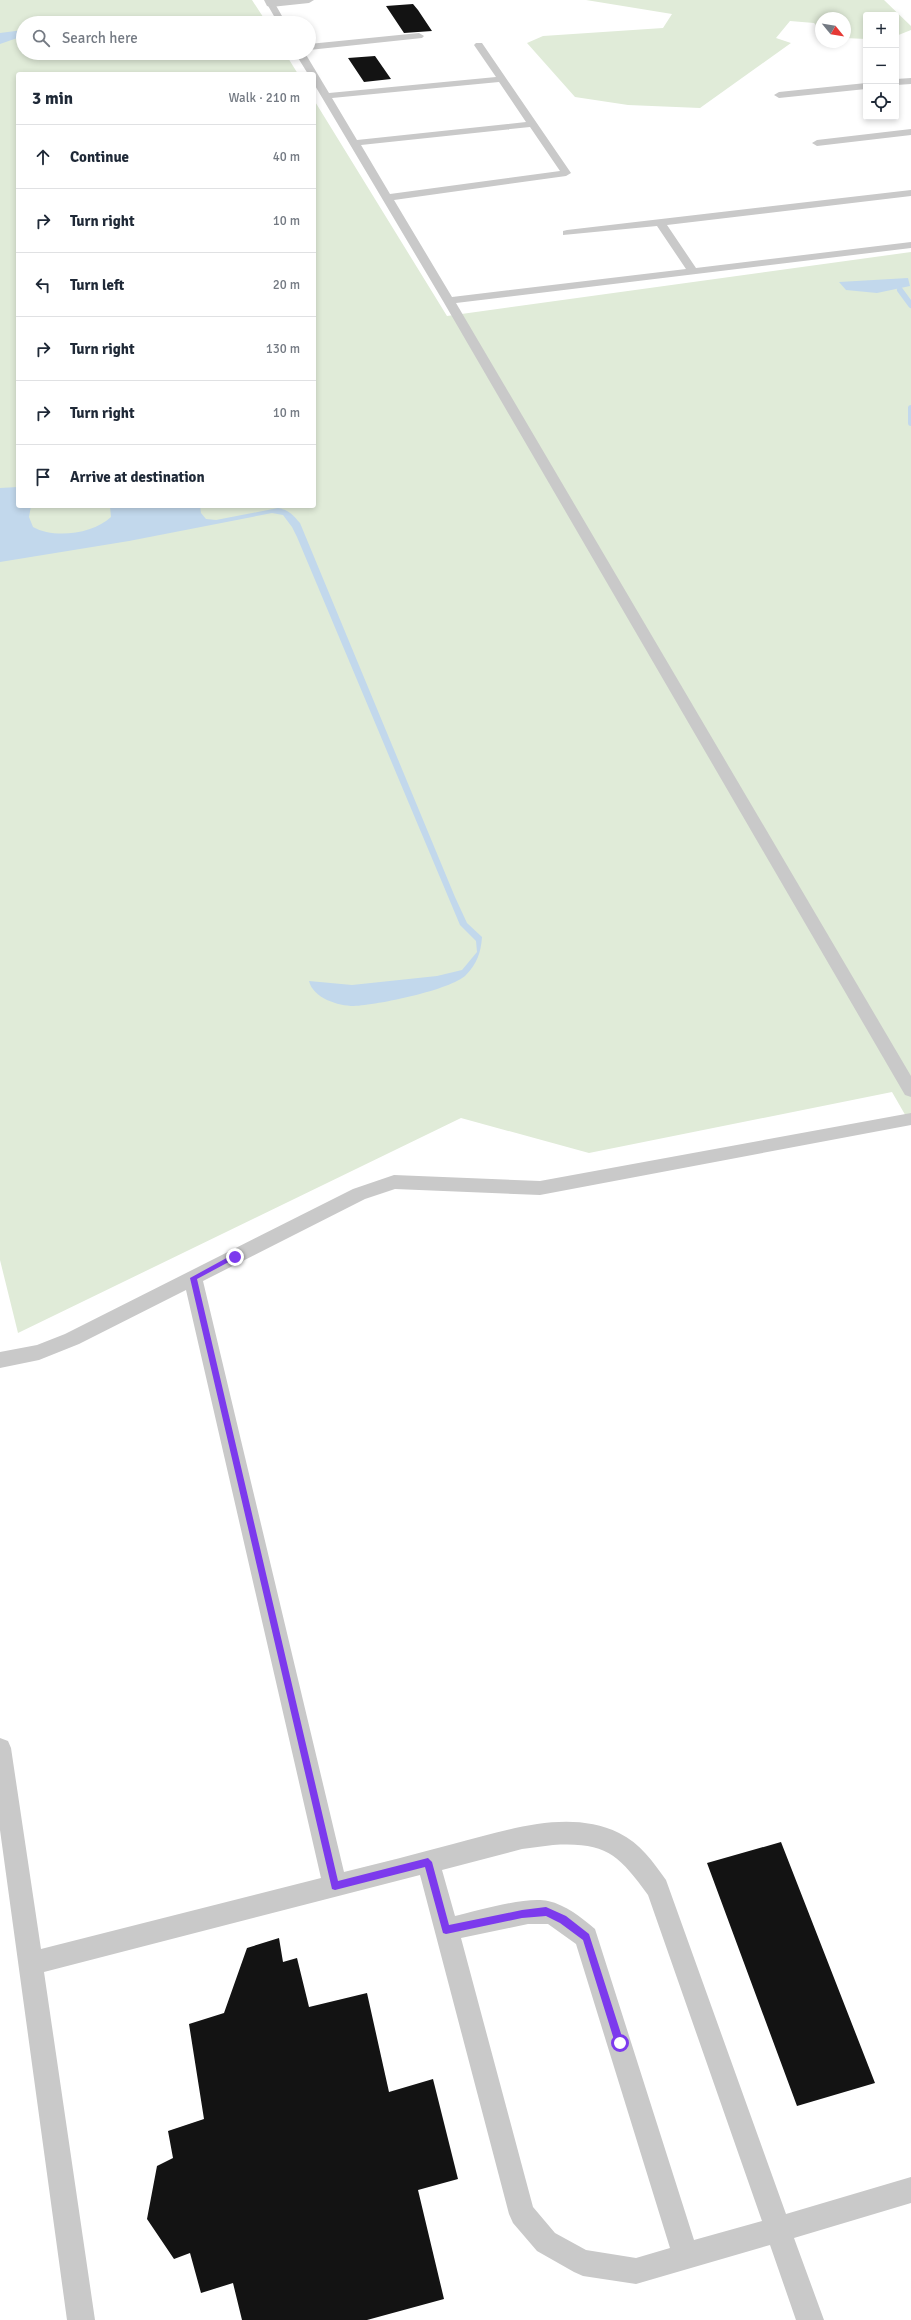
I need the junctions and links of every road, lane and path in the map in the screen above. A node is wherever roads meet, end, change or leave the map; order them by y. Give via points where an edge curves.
1 (308, 0) edge
2 (270, 2) edge
3 (278, 16) edge
4 (419, 36) dead end
5 (479, 45) dead end
6 (316, 46) edge
7 (304, 60) edge
8 (312, 72) edge
9 (316, 78) edge
10 (502, 79) junction
11 (903, 81) edge
12 (863, 86) edge
13 (911, 90) edge
14 (779, 95) dead end
15 (326, 96) junction
16 (533, 124) junction
17 (911, 132) edge
18 (355, 143) junction
19 (817, 143) dead end
20 (911, 193) edge
21 (387, 198) junction
22 (660, 222) junction
23 (567, 233) dead end
24 (911, 245) edge
25 (693, 271) junction
26 (449, 301) junction
27 (911, 1091) edge
28 (911, 1119) edge
29 (193, 1278) junction
30 (0, 1360) edge
31 (0, 1748) edge
32 (428, 1862) junction
33 (335, 1886) junction
34 (446, 1930) junction
35 (29, 1964) junction
36 (911, 2190) edge
37 (778, 2228) junction
38 (686, 2256) junction
39 (81, 2320) edge
40 (810, 2320) edge

1 - 2 street
2 - 3 lane
4 - 6 lane
5 - 10 lane
7 - 8 lane
9 - 15 lane
10 - 15 lane
10 - 16 lane
11 - 13 lane
12 - 14 lane
15 - 18 lane
16 - 18 lane
16 - 21 lane via 566,173
17 - 19 lane
18 - 21 lane
20 - 22 lane
21 - 26 lane
22 - 23 lane
22 - 25 lane
24 - 25 lane
25 - 26 lane
26 - 27 lane
28 - 29 lane via 540,1188 394,1182 359,1194
29 - 30 lane via 72,1339 38,1352
29 - 33 lane
31 - 35 lane
32 - 33 lane
32 - 34 lane
32 - 37 lane via 522,1838 567,1831 593,1834 618,1844 637,1860 658,1888
33 - 35 lane
34 - 38 lane via 522,2214 546,2242 583,2263 636,2271
34 - 38 lane via 522,1914 546,1912 563,1920 586,1937
35 - 39 lane
36 - 37 lane
37 - 38 lane
37 - 40 lane

